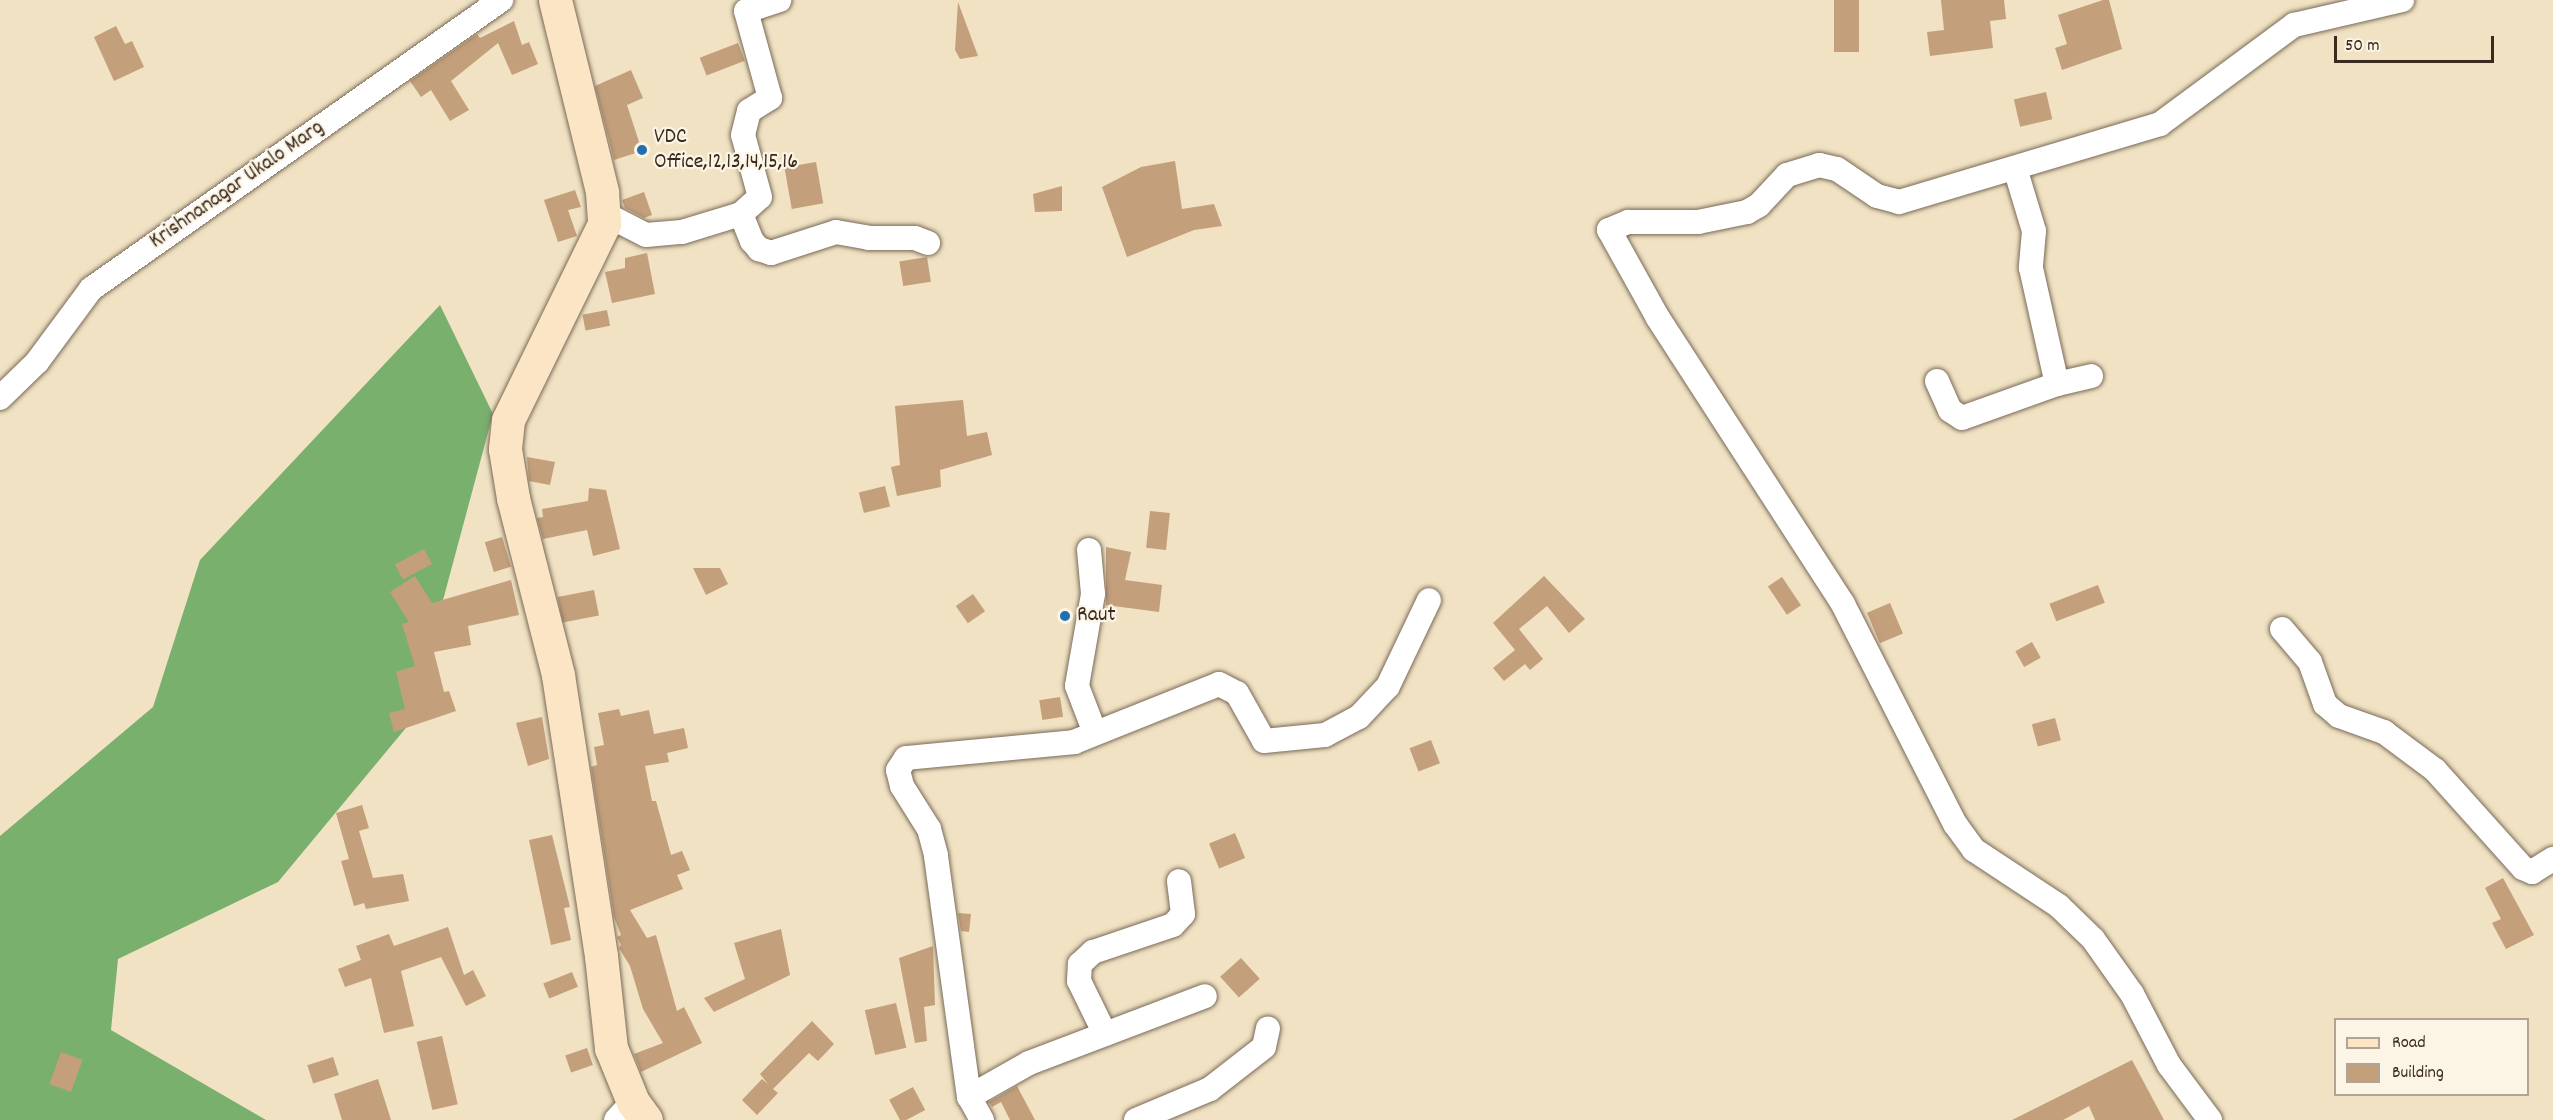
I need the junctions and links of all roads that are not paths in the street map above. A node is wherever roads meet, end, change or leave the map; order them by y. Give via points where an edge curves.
1 (501, 0) edge
2 (555, 0) edge
3 (779, 0) edge
4 (2402, 0) edge
5 (2015, 168) junction
6 (603, 213) junction
7 (741, 214) junction
8 (928, 243) dead end
9 (2091, 376) dead end
10 (1937, 381) dead end
11 (2057, 384) junction
12 (0, 398) edge
13 (1089, 550) dead end
14 (1429, 600) dead end
15 (2282, 629) dead end
16 (1095, 732) junction
17 (2553, 859) edge
18 (1179, 881) dead end
19 (1205, 996) dead end
20 (1268, 1028) dead end
21 (1106, 1034) junction
22 (969, 1097) junction
23 (632, 1114) edge
24 (982, 1120) edge
25 (1137, 1120) edge
26 (2210, 1120) edge

1 - 12 street, Krishnanagar Ukalo Marg via 91,289 37,362
2 - 6 main road via 602,192
3 - 7 street via 746,11 770,98 749,111 743,135 760,197
4 - 5 street via 2294,25 2160,124
5 - 11 street via 2034,231 2031,268
5 - 26 street via 1899,202 1860,188 1837,169 1804,166 1787,175 1759,205 1747,212 1698,222 1628,222 1609,230 1658,318 1843,604 1955,824 1980,856 2059,906 2093,939 2132,994 2169,1065
6 - 7 street via 646,235 682,232
6 - 23 main road via 604,224 593,251 508,420 505,449 513,498 558,675 601,956 611,1048
7 - 8 street via 752,240 759,249 771,253 836,232 869,238 915,238
9 - 11 street
10 - 11 street via 1950,410 1962,418
13 - 16 street via 1093,594 1077,686
14 - 16 street via 1388,686 1359,717 1325,735 1264,741 1237,693 1219,684
15 - 17 street via 2310,662 2325,704 2339,716 2384,732 2435,770 2523,868 2532,872
16 - 22 street via 1074,741 906,758 898,770 902,786 929,829 936,855
18 - 21 street via 1183,914 1173,925 1093,952 1080,964 1080,981
19 - 21 street
20 - 25 street via 1264,1047 1210,1089
21 - 22 street via 1029,1063
22 - 24 street

